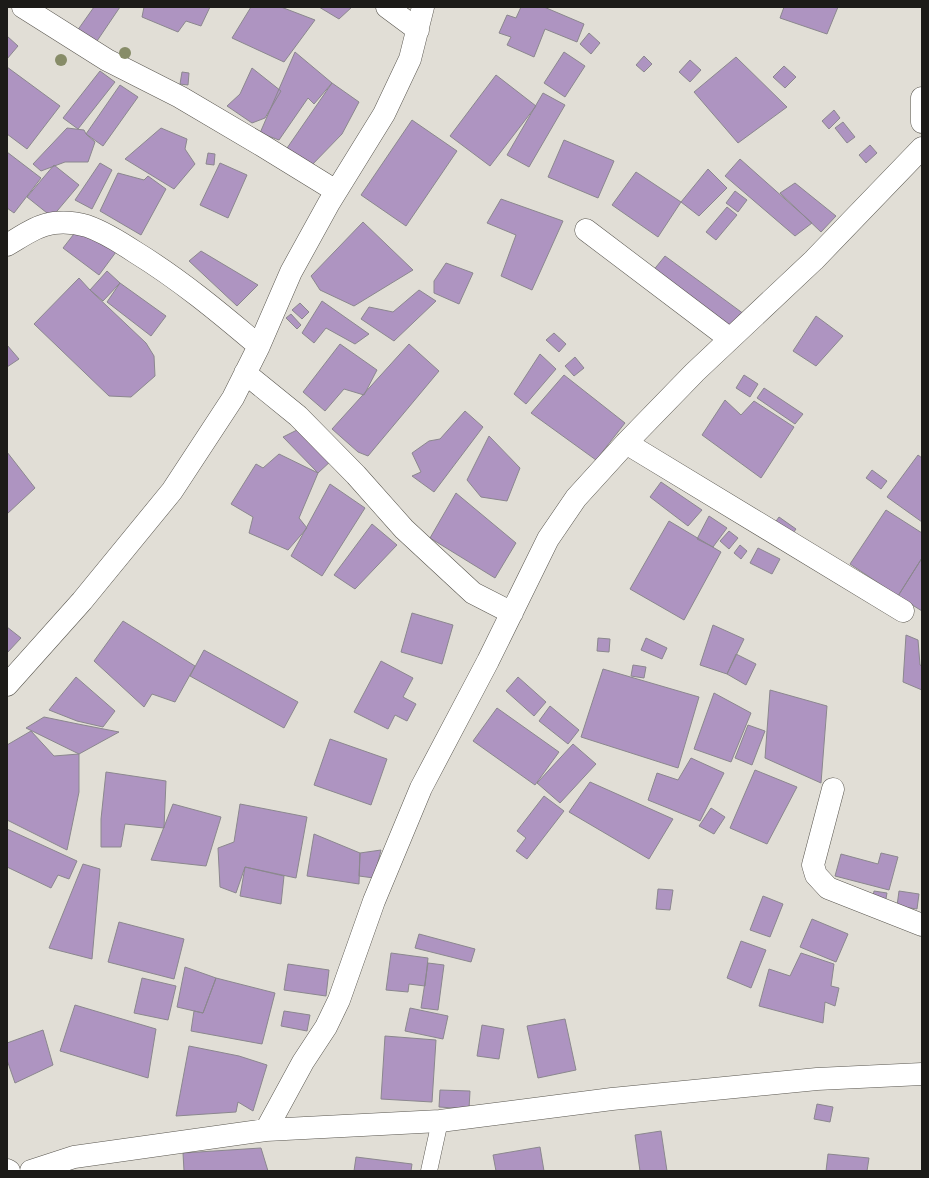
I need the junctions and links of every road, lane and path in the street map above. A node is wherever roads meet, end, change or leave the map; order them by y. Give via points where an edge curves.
1 (23, 7) edge
2 (387, 7) edge
3 (423, 7) edge
4 (418, 30) junction
5 (922, 98) edge
6 (922, 122) edge
7 (922, 148) edge
8 (336, 191) junction
9 (586, 230) dead end
10 (7, 245) edge
11 (730, 339) junction
12 (259, 346) junction
13 (245, 373) junction
14 (626, 443) junction
15 (903, 611) dead end
16 (512, 613) junction
17 (7, 684) edge
18 (833, 789) dead end
19 (922, 925) edge
20 (922, 1074) edge
21 (440, 1121) junction
22 (266, 1130) junction
23 (30, 1171) edge
24 (429, 1171) edge

1 - 8 street via 107,60 180,96
2 - 4 street
3 - 4 street
4 - 8 street via 410,59 384,114
5 - 6 street
7 - 11 street via 814,260
8 - 12 street via 291,272
9 - 11 street
10 - 12 street via 39,227 52,223 86,226 109,235 160,267
11 - 14 street
12 - 13 street
13 - 16 street via 298,416 356,474 404,529 473,593
13 - 17 street via 233,398 172,492 82,601
14 - 15 street
14 - 16 street via 576,498 548,539
16 - 22 street via 421,788 374,901 339,1000
18 - 19 street via 813,865 816,875 828,888
20 - 21 street via 817,1079
21 - 22 street
21 - 24 lane
22 - 23 street via 74,1157

